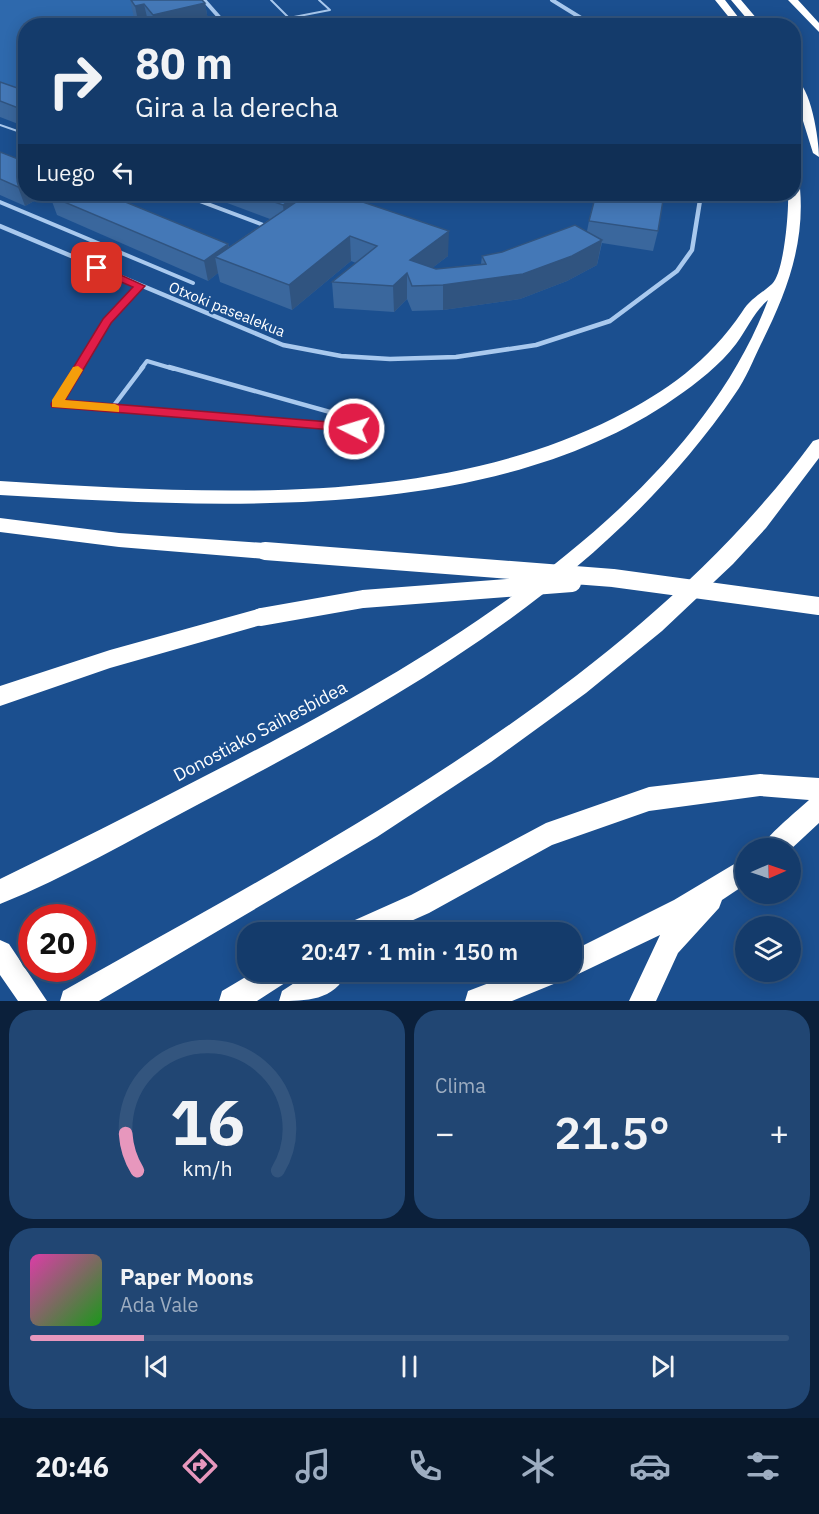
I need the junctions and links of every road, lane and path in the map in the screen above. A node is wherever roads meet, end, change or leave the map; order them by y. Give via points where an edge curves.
1 (204, 0) edge
2 (271, 0) edge
3 (320, 0) edge
4 (552, 0) edge
5 (720, 0) edge
6 (736, 0) edge
7 (793, 0) edge
8 (803, 0) edge
9 (819, 16) edge
10 (220, 18) edge
11 (288, 18) joint
12 (581, 18) edge
13 (735, 18) edge
14 (752, 18) edge
15 (819, 29) edge
16 (801, 98) edge
17 (0, 125) edge
18 (18, 131) edge
19 (819, 153) edge
20 (200, 201) edge
21 (701, 201) edge
22 (793, 201) edge
23 (0, 202) edge
24 (0, 226) edge
25 (272, 228) edge
26 (193, 283) dead end
27 (782, 284) junction
28 (140, 286) junction
29 (112, 408) junction
30 (819, 445) edge
31 (0, 488) edge
32 (0, 525) edge
33 (652, 583) junction
34 (819, 606) edge
35 (0, 696) edge
36 (819, 789) edge
37 (819, 806) edge
38 (786, 838) edge
39 (735, 877) edge
40 (722, 887) junction
41 (0, 892) edge
42 (420, 904) junction
43 (380, 922) edge
44 (397, 922) edge
45 (0, 953) edge
46 (582, 959) edge
47 (263, 982) edge
48 (320, 982) edge
49 (526, 982) edge
50 (34, 1001) edge
51 (73, 1001) edge
52 (232, 1001) edge
53 (292, 1001) edge
54 (478, 1001) edge
55 (642, 1001) edge

1 - 10 street
2 - 11 lane
3 - 11 lane via 330,10
4 - 12 street
5 - 13 highway
6 - 14 highway
7 - 15 highway
8 - 9 highway
16 - 19 highway
17 - 18 lane
20 - 25 lane
21 - 28 street, Otxoki pasealekua via 692,250 676,270 610,321 536,345 456,357 341,356 283,345
22 - 27 highway via 792,236
23 - 26 lane
24 - 28 street, Otxoki pasealekua
27 - 31 highway via 758,301 726,346 690,379 649,407 591,437 525,460 418,483 311,494 193,496
27 - 41 highway, Donostiako Saihesbidea via 764,331 731,390 680,458 589,548 483,628 308,736
28 - 29 lane via 107,321 57,404
29 - 29 lane via 354,429 355,419 147,361
30 - 51 highway via 750,534 681,603 602,670 484,756 355,839
32 - 33 highway, bridge via 118,540 551,571
33 - 34 highway, bridge
33 - 35 highway, bridge via 553,583 363,598 261,617 110,659
36 - 42 highway via 760,785 650,799 546,835
37 - 38 highway
39 - 40 highway
40 - 46 highway
40 - 55 highway via 669,944
42 - 43 highway
42 - 44 highway
45 - 50 highway
47 - 52 highway
48 - 53 highway
49 - 54 highway

